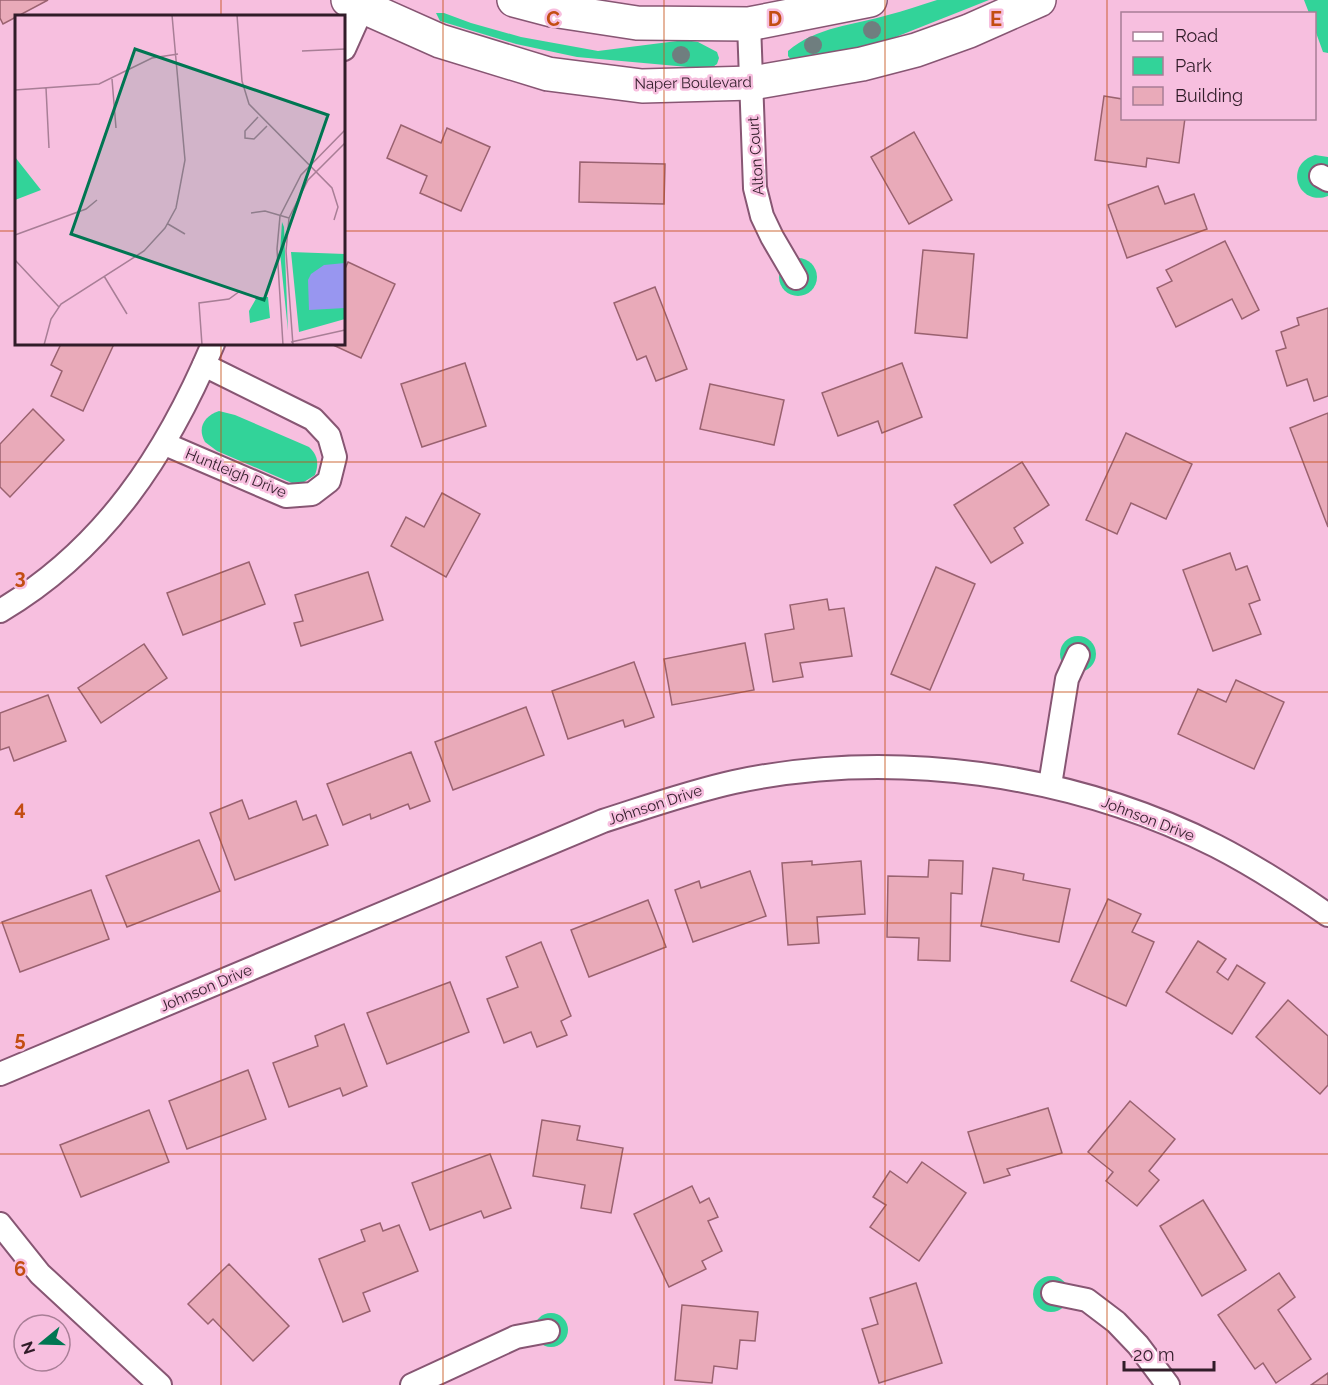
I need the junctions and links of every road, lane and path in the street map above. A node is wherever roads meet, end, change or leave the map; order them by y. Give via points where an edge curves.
1 (513, 0) edge
2 (870, 0) edge
3 (1039, 0) edge
4 (359, 2) edge
5 (749, 24) junction
6 (345, 46) edge
7 (752, 83) junction
8 (796, 278) dead end
9 (213, 345) edge
10 (204, 365) junction
11 (165, 444) junction
12 (0, 611) edge
13 (1078, 655) dead end
14 (1050, 785) junction
15 (1328, 915) edge
16 (0, 1074) edge
17 (0, 1224) edge
18 (1053, 1293) dead end
19 (548, 1331) dead end
20 (160, 1385) edge
21 (412, 1385) edge
22 (1168, 1385) edge

1 - 5 main road via 638,23
2 - 5 main road
3 - 7 main road, Naper Boulevard via 916,50 862,64
4 - 6 street
4 - 7 main road, Naper Boulevard via 440,41 548,74 642,86
5 - 7 street, Alton Court
7 - 8 street, Alton Court via 755,188 772,237
9 - 10 street, Huntleigh Drive
10 - 11 street, Huntleigh Drive
10 - 11 street, Huntleigh Drive via 313,419 329,436 335,457 329,481 312,494 286,496
11 - 12 street, Huntleigh Drive via 139,484 100,531 55,574
13 - 14 street via 1067,679
14 - 15 street, Johnson Drive via 1146,816 1215,846 1277,880
14 - 16 street, Johnson Drive via 973,773 870,768 778,775 680,795 603,821
17 - 20 street via 40,1274
18 - 22 street via 1087,1300 1116,1322
19 - 21 street via 516,1337

